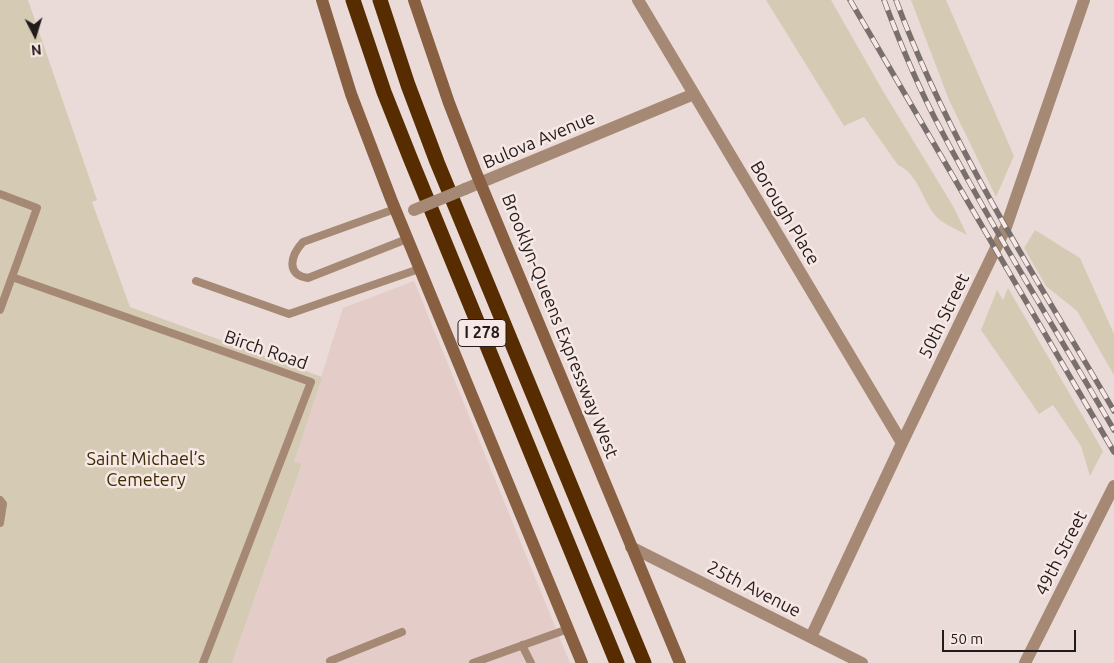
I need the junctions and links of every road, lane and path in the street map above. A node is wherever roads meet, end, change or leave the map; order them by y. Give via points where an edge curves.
1 (322, 0) edge
2 (354, 0) edge
3 (380, 0) edge
4 (414, 0) edge
5 (638, 0) edge
6 (1084, 0) edge
7 (694, 94) junction
8 (481, 183) junction
9 (0, 194) edge
10 (397, 213) junction
11 (407, 239) junction
12 (419, 269) junction
13 (12, 276) junction
14 (196, 281) dead end
15 (0, 310) edge
16 (902, 443) junction
17 (1114, 486) edge
18 (0, 500) edge
19 (0, 523) edge
20 (630, 547) junction
21 (568, 629) junction
22 (402, 632) dead end
23 (811, 638) junction
24 (522, 645) junction
25 (202, 663) edge
26 (331, 663) edge
27 (473, 663) edge
28 (531, 663) edge
29 (582, 663) edge
30 (617, 663) edge
31 (645, 663) edge
32 (680, 663) edge
33 (862, 663) edge
34 (1025, 663) edge

1 - 10 street via 352,94
2 - 30 highway, I 278 via 410,160
3 - 31 highway, I 278 via 431,146
4 - 8 street, Brooklyn-Queens Expressway West via 449,103
5 - 7 street, Borough Place
6 - 16 street, 50th Street via 1006,227
7 - 8 street, Bulova Avenue
7 - 16 street, Borough Place
8 - 10 street, Bulova Avenue, bridge via 414,210
8 - 20 street, Brooklyn-Queens Expressway West
9 - 13 lane via 37,208
10 - 11 street
10 - 11 lane via 303,242 292,262 294,272 299,277 308,278
11 - 12 street
12 - 14 lane via 289,314
12 - 21 street
13 - 15 lane
13 - 25 lane, Birch Road via 311,382
16 - 23 street, 50th Street
17 - 34 street, 49th Street
18 - 19 lane via 3,504
20 - 23 street, 25th Avenue
20 - 32 street, Brooklyn-Queens Expressway West
21 - 24 lane
21 - 29 street
22 - 26 lane
23 - 33 street, 25th Avenue
24 - 27 lane
24 - 28 lane

